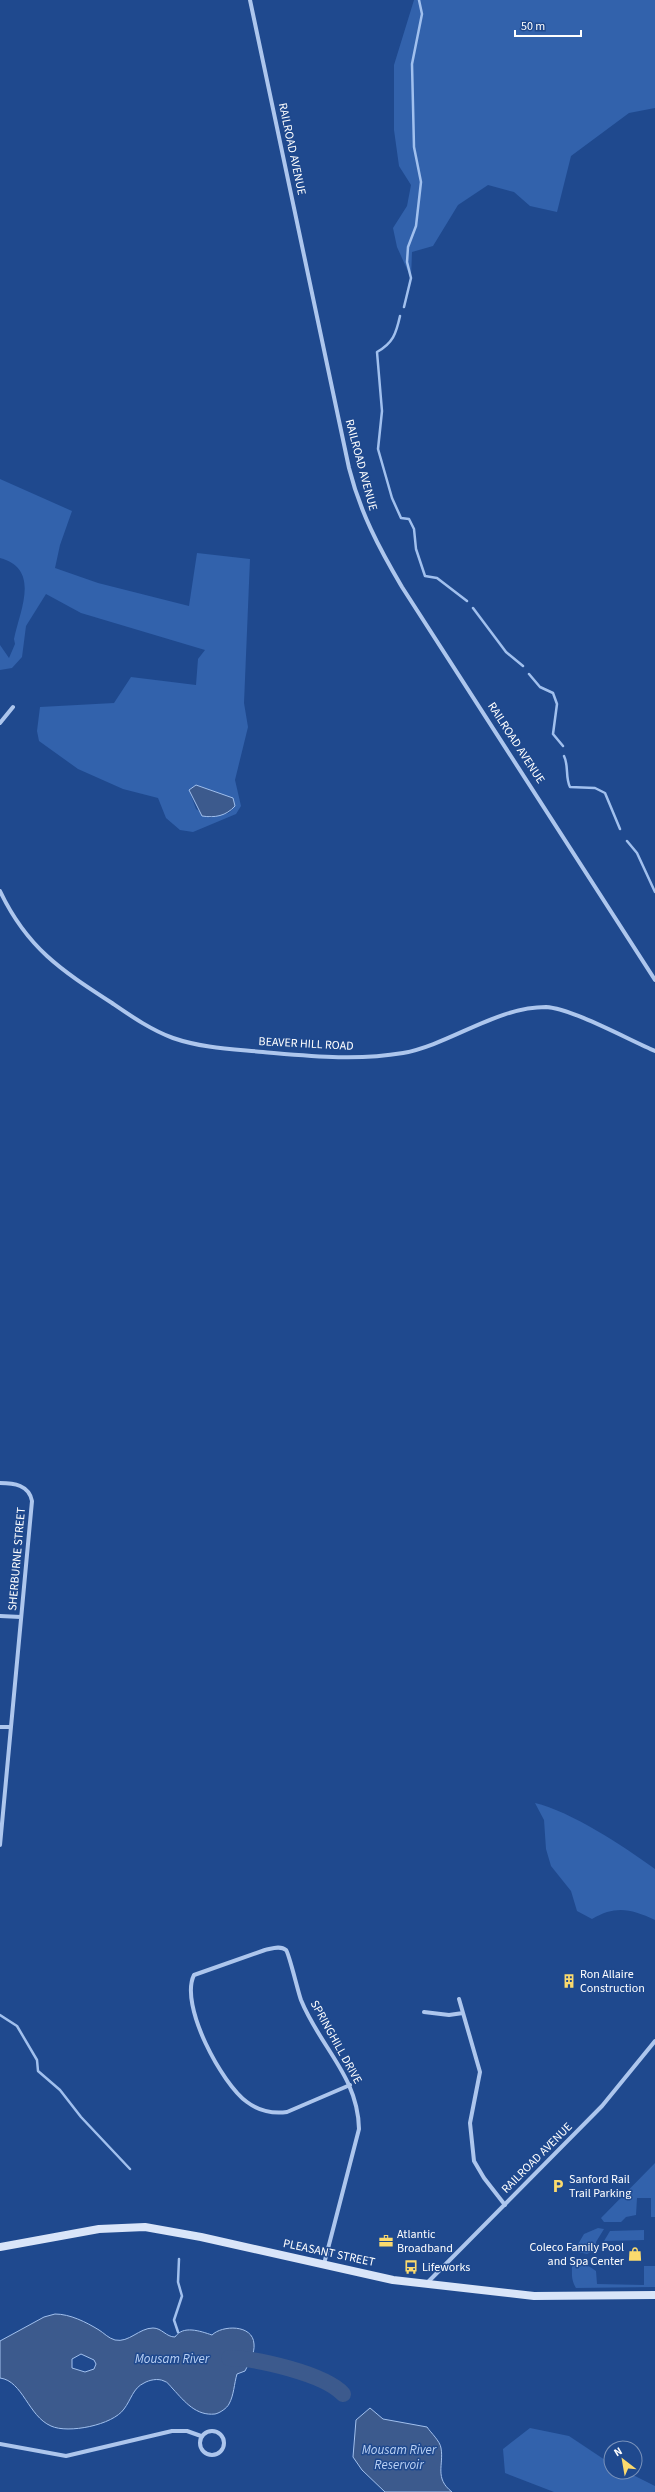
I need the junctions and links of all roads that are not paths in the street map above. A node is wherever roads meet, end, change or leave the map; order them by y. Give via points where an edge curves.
1 (250, 0) edge
2 (13, 707) dead end
3 (0, 723) edge
4 (0, 891) edge
5 (655, 980) edge
6 (655, 1051) edge
7 (0, 1482) edge
8 (0, 1616) edge
9 (22, 1617) junction
10 (0, 1727) edge
11 (11, 1728) junction
12 (0, 1845) edge
13 (459, 1999) dead end
14 (424, 2012) dead end
15 (463, 2013) junction
16 (655, 2041) edge
17 (350, 2085) junction
18 (505, 2205) junction
19 (0, 2247) edge
20 (324, 2265) junction
21 (427, 2283) junction
22 (655, 2295) edge
23 (201, 2436) junction
24 (0, 2444) edge

1 - 5 street, RAILROAD AVENUE via 349,468 369,528 402,587
2 - 3 street
4 - 6 street, BEAVER HILL ROAD via 22,929 54,963 144,1024 190,1043 315,1057 368,1057 405,1052 517,1012 547,1007 568,1012
7 - 9 street, SHERBURNE STREET via 17,1484 28,1491 32,1501
8 - 9 street
9 - 11 street, SHERBURNE STREET
10 - 11 street
11 - 12 street, SHERBURNE STREET
13 - 15 street
14 - 15 street via 449,2015
15 - 18 street via 480,2072 470,2123 472,2151 478,2169
16 - 18 street, RAILROAD AVENUE via 602,2106
17 - 17 street, SPRINGHILL DRIVE via 308,2016 288,1954 282,1948 265,1950 198,1972 192,1979 195,2014 209,2053 232,2089 247,2103 264,2111 287,2112
17 - 20 street, SPRINGHILL DRIVE via 358,2111 359,2129
18 - 21 street, RAILROAD AVENUE
19 - 20 main road, PLEASANT STREET via 99,2229 145,2228 194,2236
20 - 21 main road, PLEASANT STREET via 393,2280
21 - 22 main road, PLEASANT STREET via 534,2296
23 - 23 street via 200,2444 208,2453 219,2454 223,2449 225,2441 218,2434 210,2432
23 - 24 street via 187,2431 172,2431 66,2456

